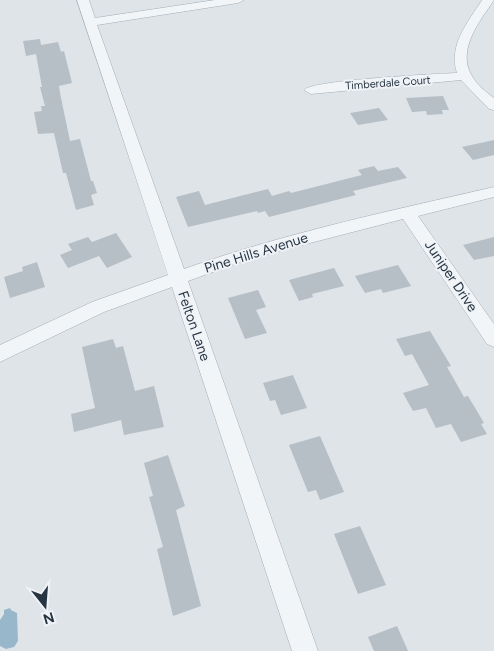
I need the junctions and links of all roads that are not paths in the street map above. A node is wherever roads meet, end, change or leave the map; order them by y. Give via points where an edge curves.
1 (83, 0) edge
2 (238, 0) edge
3 (488, 0) edge
4 (91, 22) junction
5 (465, 76) junction
6 (311, 90) dead end
7 (494, 106) edge
8 (494, 192) edge
9 (407, 212) junction
10 (178, 278) junction
11 (494, 339) edge
12 (0, 354) edge
13 (305, 651) edge

1 - 4 street, Felton Lane
2 - 4 street
3 - 5 street via 465,35 462,56
4 - 10 street, Felton Lane
5 - 6 street, Timberdale Court
5 - 7 street
8 - 9 street, Pine Hills Avenue
9 - 10 street, Pine Hills Avenue via 272,246
9 - 11 street, Juniper Drive
10 - 12 street, Pine Hills Avenue via 98,307
10 - 13 street, Felton Lane

